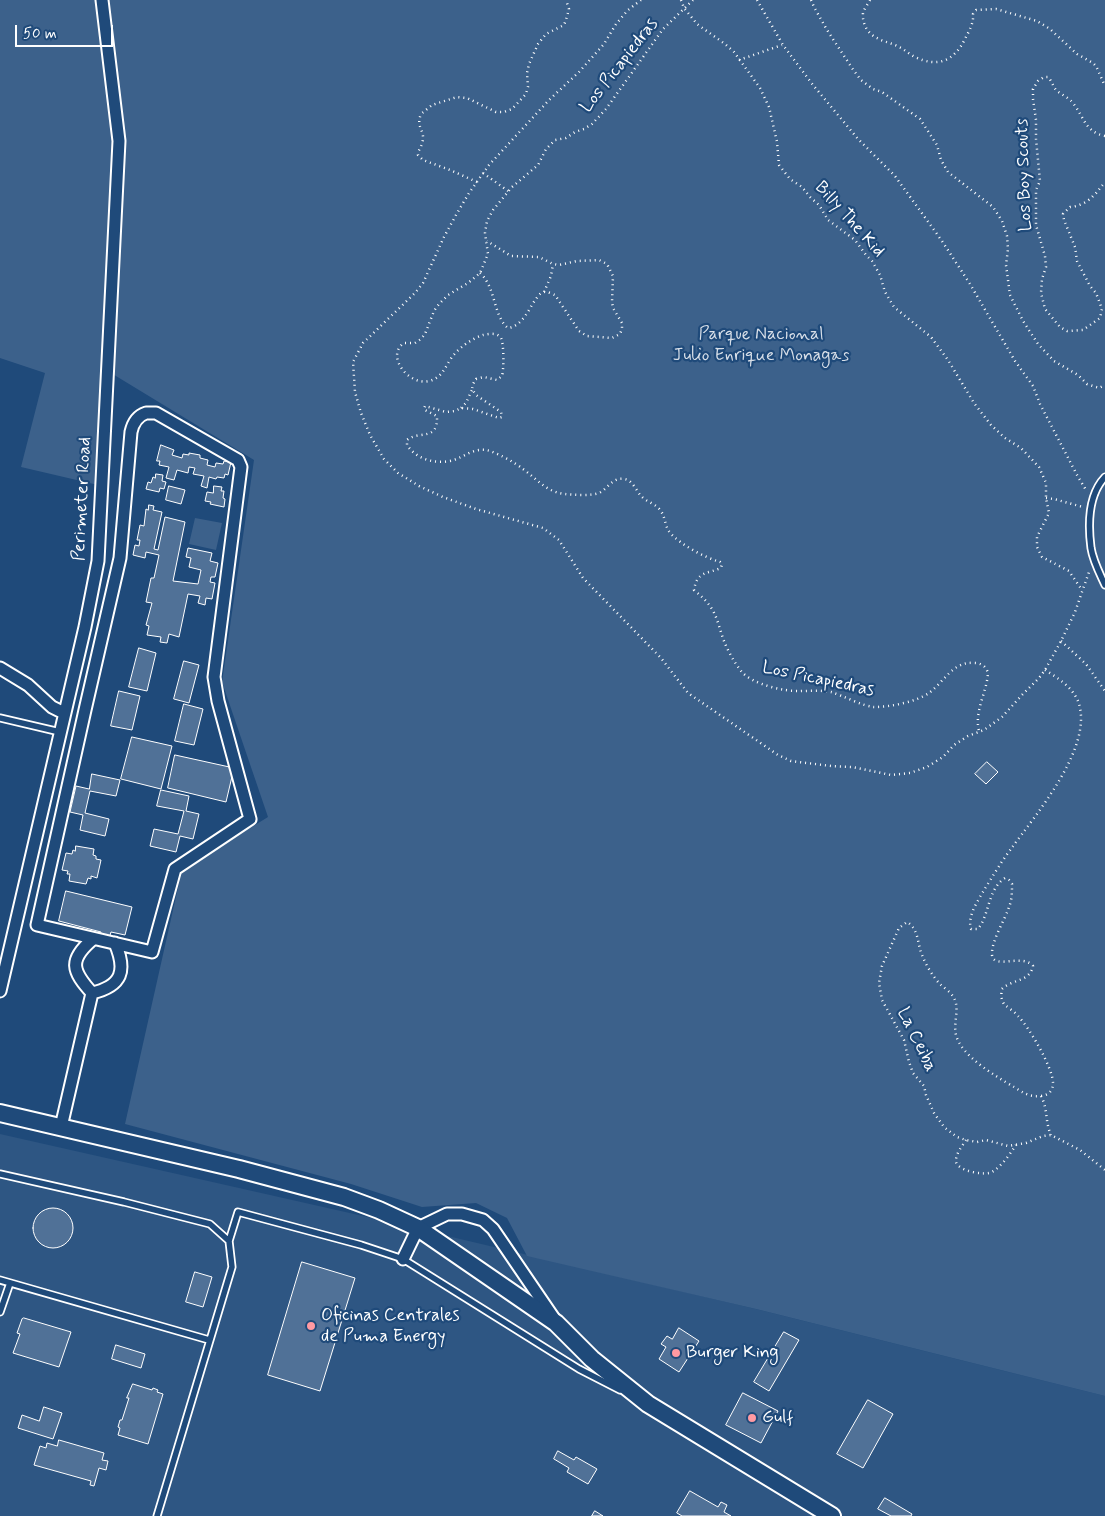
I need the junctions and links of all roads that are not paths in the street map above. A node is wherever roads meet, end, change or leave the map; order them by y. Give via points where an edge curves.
1 (102, 0) edge
2 (1105, 477) edge
3 (1105, 585) edge
4 (0, 668) edge
5 (64, 713) junction
6 (0, 718) edge
7 (60, 732) junction
8 (93, 939) junction
9 (115, 944) junction
10 (0, 991) edge
11 (92, 993) junction
12 (0, 1113) edge
13 (60, 1127) junction
14 (0, 1174) edge
15 (418, 1228) junction
16 (229, 1241) junction
17 (403, 1259) junction
18 (0, 1280) edge
19 (10, 1282) junction
20 (0, 1312) edge
21 (556, 1323) junction
22 (209, 1340) junction
23 (648, 1404) junction
24 (157, 1516) edge
25 (832, 1516) edge

1 - 5 street, Perimeter Road via 119,141 98,561
2 - 3 lane via 1092,501 1091,510 1091,550
4 - 5 street
5 - 7 street, Perimeter Road
6 - 7 lane
7 - 10 street, Perimeter Road
8 - 9 street
8 - 9 street via 38,925 120,558 133,427 142,414 156,413 238,460 241,466 214,677 250,819 175,869 152,952
8 - 11 street via 77,957 76,969
9 - 11 street via 121,960 120,975 112,985
11 - 13 street
12 - 13 street
13 - 15 street via 344,1197
14 - 16 lane via 210,1224
15 - 17 street
15 - 21 street
15 - 21 street via 447,1214 483,1220 493,1229
16 - 17 lane via 238,1212
16 - 22 lane via 232,1267
17 - 23 lane via 579,1369
18 - 19 lane
19 - 20 lane
19 - 22 lane
21 - 23 street via 592,1359
22 - 24 lane
23 - 25 street

